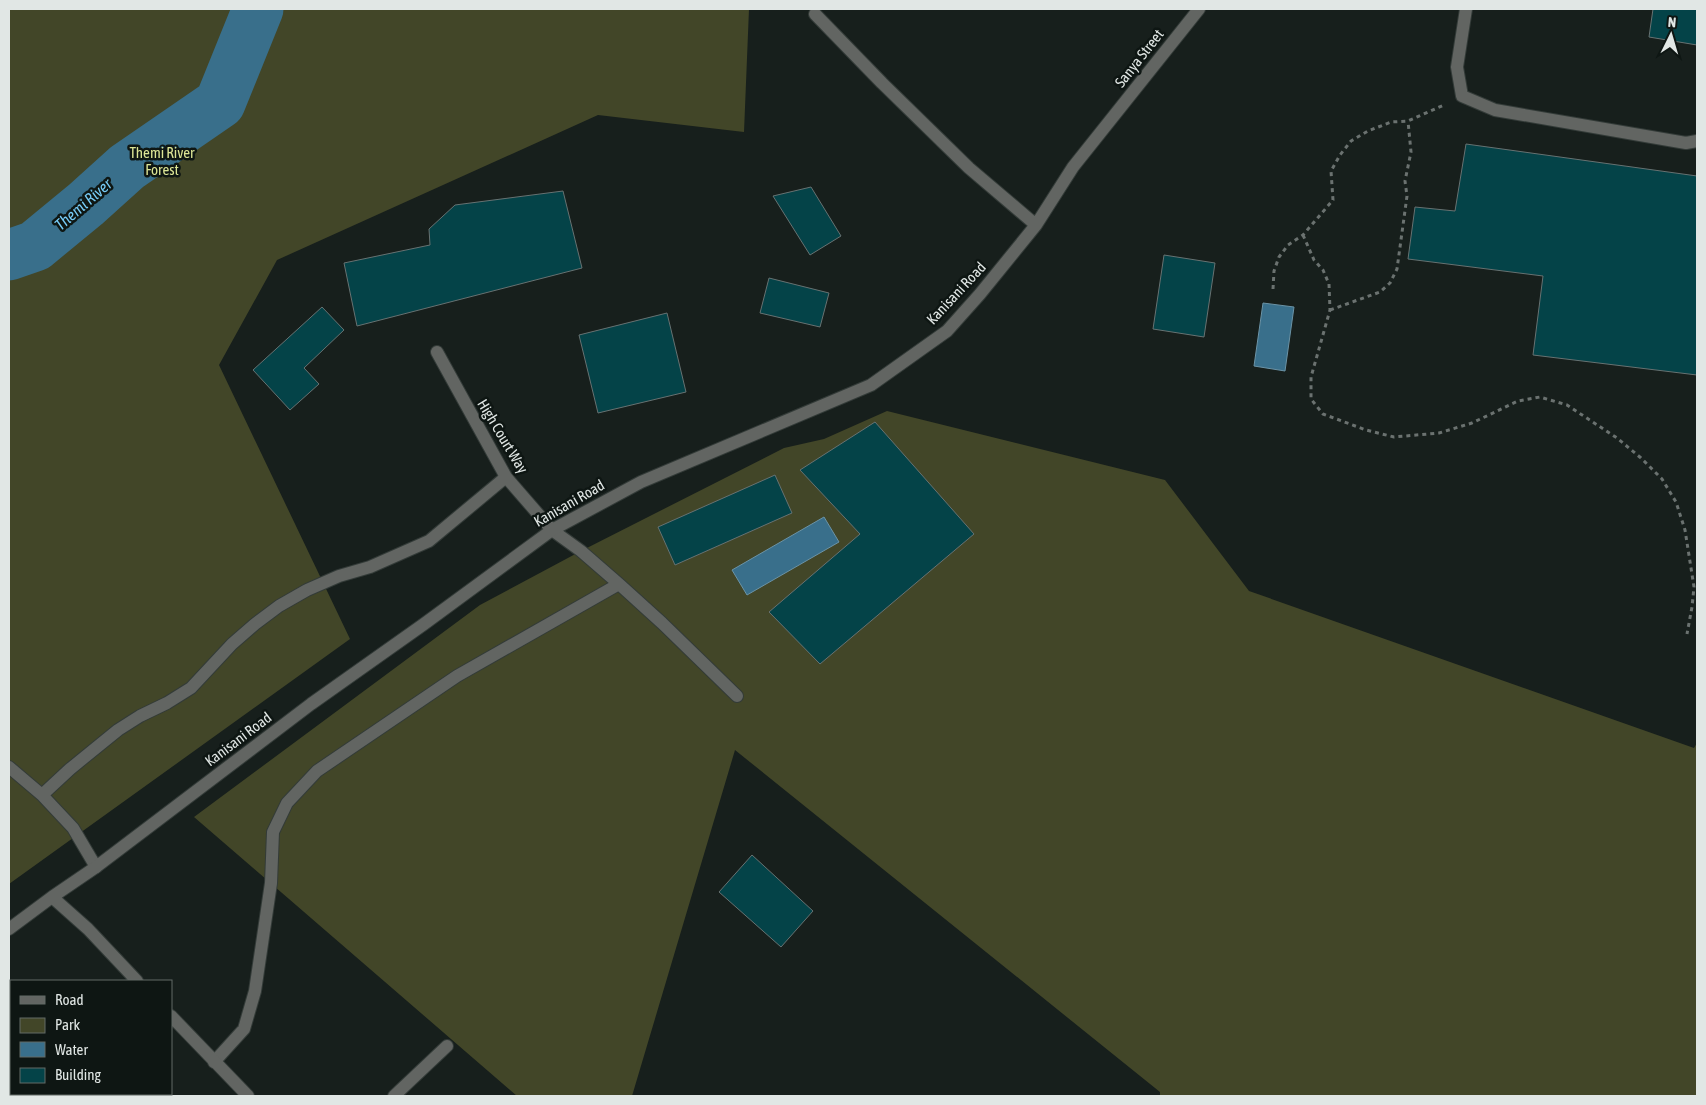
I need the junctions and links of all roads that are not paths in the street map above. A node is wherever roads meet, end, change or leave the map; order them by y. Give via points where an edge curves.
1 (1199, 9) edge
2 (1466, 9) edge
3 (815, 14) dead end
4 (1123, 104) joint
5 (1697, 141) edge
6 (1036, 225) junction
7 (437, 352) dead end
8 (506, 477) junction
9 (552, 530) junction
10 (619, 584) junction
11 (737, 696) dead end
12 (9, 767) edge
13 (42, 795) junction
14 (96, 867) junction
15 (52, 897) junction
16 (9, 929) edge
17 (136, 980) edge
18 (172, 1017) edge
19 (447, 1046) dead end
20 (214, 1062) junction
21 (248, 1096) edge
22 (394, 1096) edge

1 - 4 street, Sanya Street
2 - 5 street via 1457,67 1462,96 1495,110 1686,143
3 - 6 street via 969,168
4 - 6 street, Kanisani Road via 1073,167
6 - 9 street, Kanisani Road via 947,331 871,384 641,482
7 - 8 street, High Court Way
8 - 9 street, High Court Way
8 - 13 street via 429,541 378,564 315,586 279,606 232,644 192,688 118,730
9 - 10 street, High Court Way
9 - 14 street, Kanisani Road via 311,704
10 - 11 street, High Court Way
10 - 20 street via 457,676 317,771 287,802 273,832 271,883 255,991 244,1029
12 - 13 street
13 - 14 street via 73,828
14 - 15 street, Kanisani Road
15 - 16 street, Kanisani Road
15 - 17 street via 88,929
18 - 20 street
19 - 22 street
20 - 21 street

